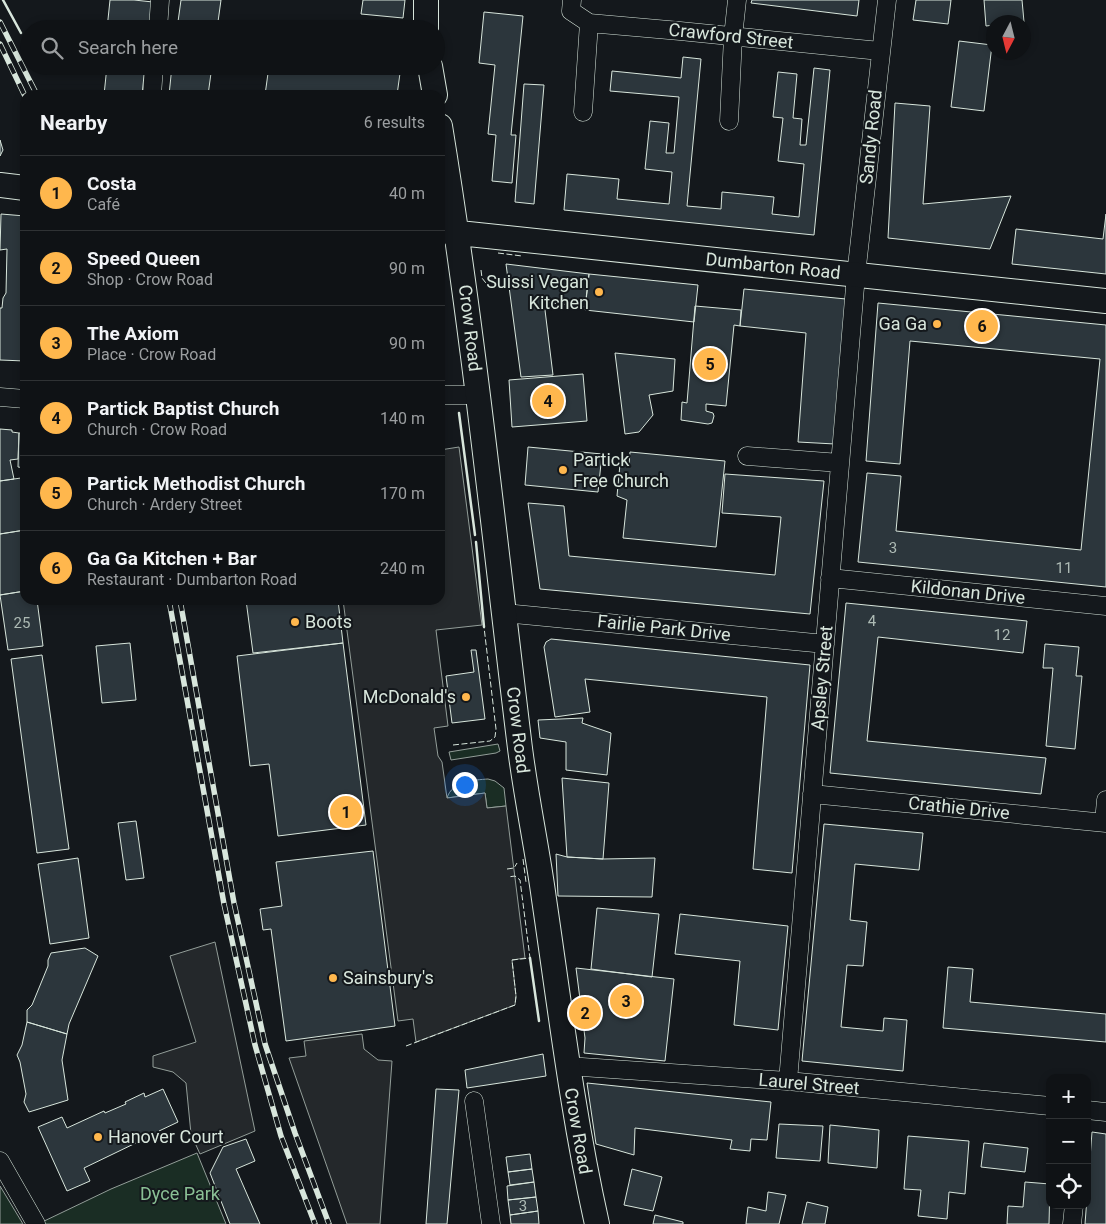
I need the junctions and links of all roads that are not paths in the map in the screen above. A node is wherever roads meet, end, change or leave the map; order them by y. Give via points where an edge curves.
1 (160, 0) edge
2 (426, 0) edge
3 (572, 0) edge
4 (737, 0) edge
5 (887, 0) edge
6 (159, 20) edge
7 (426, 20) edge
8 (586, 21) junction
9 (733, 37) junction
10 (880, 51) junction
11 (153, 75) edge
12 (432, 75) edge
13 (152, 90) edge
14 (434, 90) edge
15 (583, 112) dead end
16 (729, 121) dead end
17 (0, 185) edge
18 (445, 185) edge
19 (20, 187) edge
20 (449, 232) edge
21 (856, 275) junction
22 (1106, 301) edge
23 (445, 395) edge
24 (478, 395) junction
25 (0, 397) edge
26 (20, 399) edge
27 (747, 456) dead end
28 (840, 463) junction
29 (830, 578) junction
30 (1106, 606) edge
31 (504, 613) junction
32 (825, 644) junction
33 (812, 794) junction
34 (1106, 800) edge
35 (1105, 822) edge
36 (567, 1066) junction
37 (788, 1081) junction
38 (474, 1101) dead end
39 (1046, 1106) edge
40 (1091, 1110) edge
41 (1106, 1112) edge
42 (0, 1162) edge
43 (1074, 1209) edge
44 (36, 1224) edge
45 (491, 1224) edge
46 (597, 1224) edge
47 (1072, 1224) edge

1 - 6 street
2 - 7 street
3 - 8 street via 570,11
4 - 9 street
5 - 10 street, Sandy Road
8 - 9 street, Crawford Street
8 - 15 street
9 - 10 street, Crawford Street
9 - 16 street
10 - 21 street, Sandy Road
11 - 13 street
12 - 14 street
17 - 19 street
18 - 20 street, Crow Road
20 - 21 street, Dumbarton Road
20 - 24 street, Crow Road
21 - 22 street, Dumbarton Road
21 - 28 street, Apsley Street
23 - 24 street
24 - 31 street, Crow Road
25 - 26 street
27 - 28 street
28 - 29 street, Apsley Street
29 - 30 street, Kildonan Drive
29 - 32 street, Apsley Street
31 - 32 street, Fairlie Park Drive
31 - 36 street, Crow Road via 522,765
32 - 33 street, Apsley Street
33 - 35 street, Crathie Drive
33 - 37 street, Apsley Street
34 - 35 street
36 - 37 street, Laurel Street
36 - 46 street, Crow Road
37 - 39 street, Laurel Street
38 - 45 street
40 - 41 street
42 - 44 street
43 - 47 street

